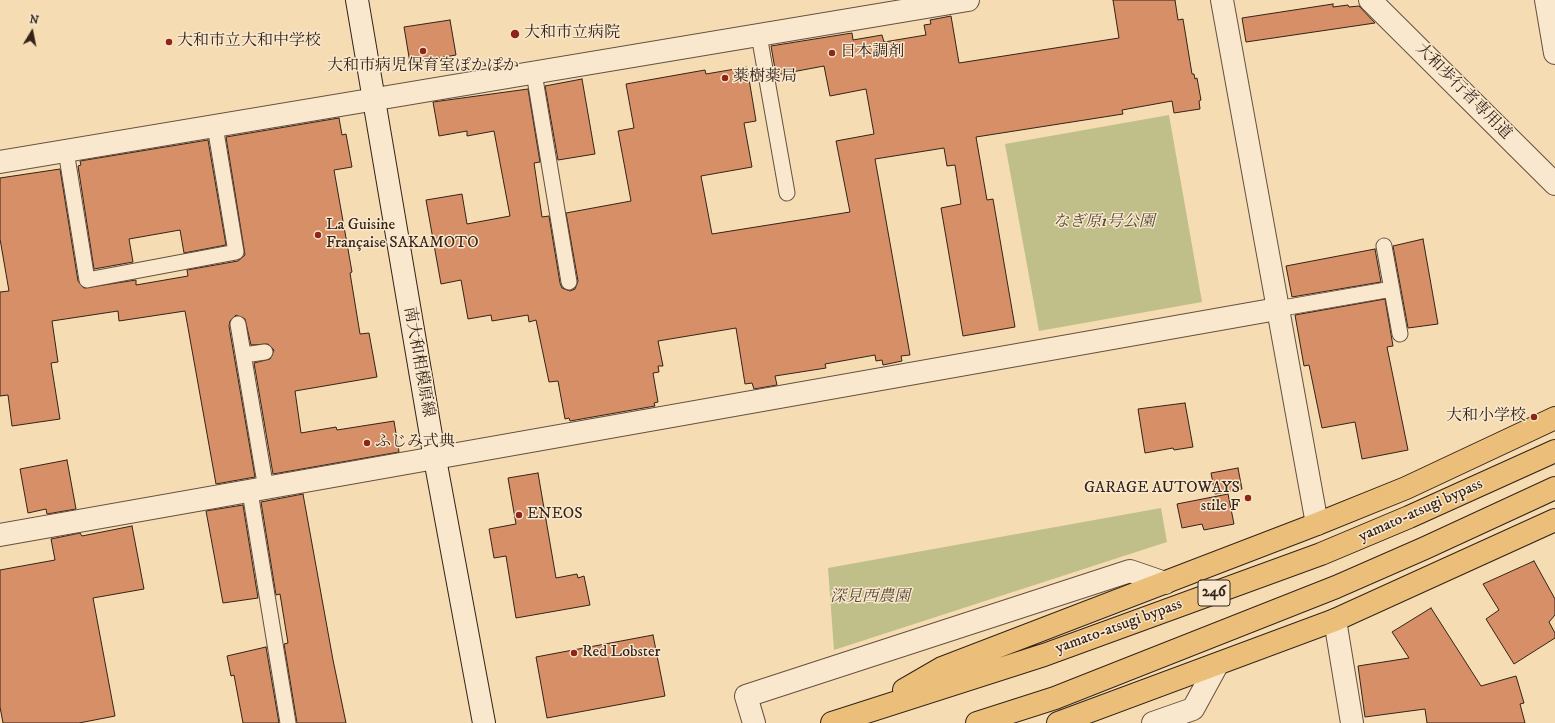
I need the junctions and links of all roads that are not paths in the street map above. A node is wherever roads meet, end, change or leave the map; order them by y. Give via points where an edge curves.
1 (357, 0) edge
2 (968, 0) edge
3 (1222, 0) edge
4 (1370, 0) edge
5 (1546, 0) edge
6 (759, 35) junction
7 (1555, 53) edge
8 (534, 73) junction
9 (373, 100) junction
10 (215, 126) junction
11 (66, 151) junction
12 (0, 162) edge
13 (1555, 184) edge
14 (787, 193) dead end
15 (1384, 246) dead end
16 (569, 282) dead end
17 (1392, 289) junction
18 (1277, 309) junction
19 (238, 324) dead end
20 (1400, 334) dead end
21 (265, 352) dead end
22 (244, 355) junction
23 (1555, 418) edge
24 (1555, 451) edge
25 (435, 459) junction
26 (1555, 488) edge
27 (258, 490) junction
28 (1555, 520) edge
29 (1317, 524) junction
30 (0, 535) edge
31 (1165, 583) junction
32 (1335, 620) junction
33 (1217, 665) junction
34 (865, 713) junction
35 (288, 723) edge
36 (484, 723) edge
37 (754, 723) edge
38 (832, 723) edge
39 (977, 723) edge
40 (1058, 723) edge
41 (1153, 723) edge
42 (1352, 723) edge

1 - 9 street, 南大和相模原線
2 - 6 street
3 - 18 street
4 - 13 street, 大和歩行者専用道
5 - 7 street
6 - 8 street
6 - 14 lane
8 - 9 street
8 - 16 lane
9 - 10 street
9 - 25 street, 南大和相模原線
10 - 11 street
10 - 11 lane via 236,252 87,280
11 - 12 street
15 - 17 lane
17 - 18 lane
17 - 20 lane
18 - 25 street
18 - 29 street
19 - 22 lane
21 - 22 lane
22 - 27 lane
23 - 29 highway via 1406,488
24 - 34 highway, yamato-atsugi bypass / 246 via 1321,554 1044,655
25 - 27 street
25 - 36 street, 南大和相模原線
26 - 39 highway, 246 via 1336,587 1055,698
27 - 30 street
27 - 35 lane
28 - 32 highway
29 - 31 highway
31 - 34 highway via 942,668
31 - 37 street via 1130,570 746,696
32 - 33 highway
32 - 42 street
33 - 40 highway
33 - 41 street via 1193,709
34 - 38 highway, yamato-atsugi bypass / 246

